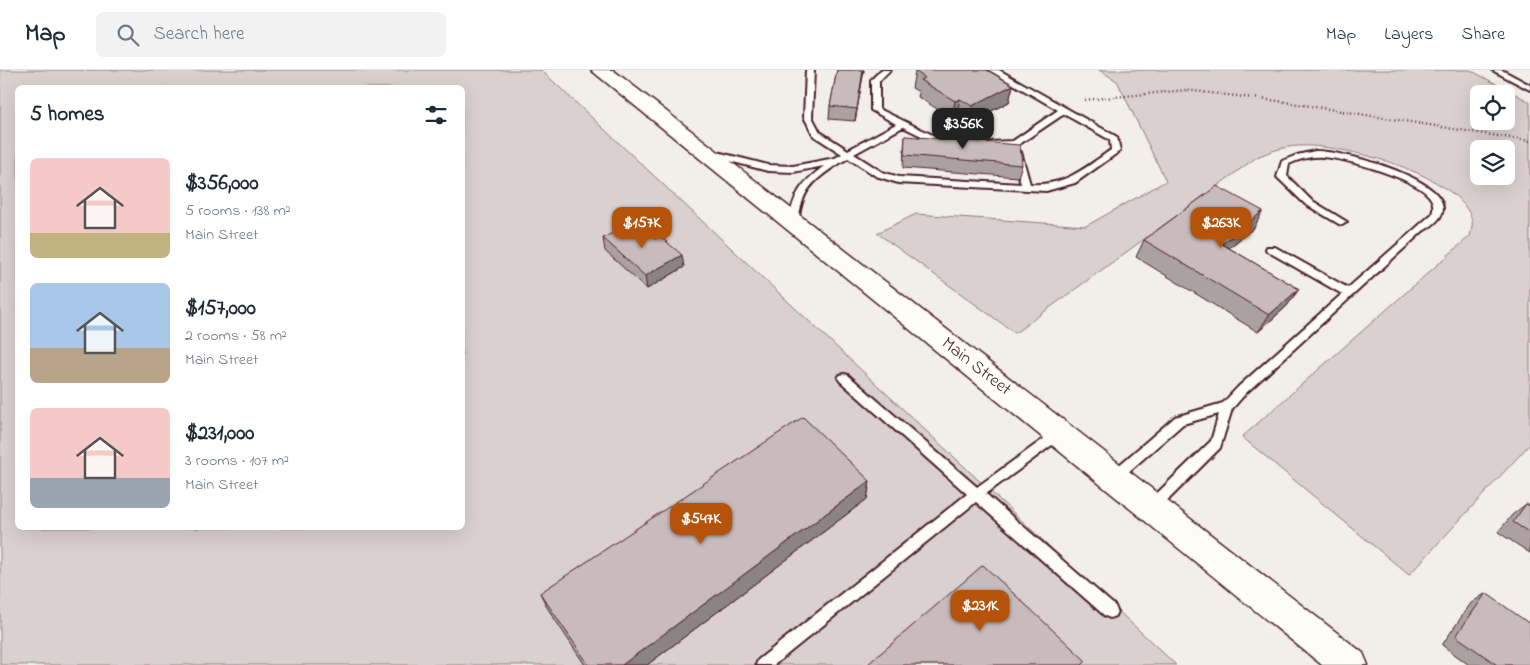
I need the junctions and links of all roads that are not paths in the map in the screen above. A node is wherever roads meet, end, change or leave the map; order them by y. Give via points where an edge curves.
1 (601, 70) edge
2 (810, 70) edge
3 (886, 70) edge
4 (993, 70) edge
5 (1496, 70) edge
6 (1530, 88) edge
7 (1064, 110) junction
8 (902, 124) junction
9 (956, 142) edge
10 (1015, 143) junction
11 (984, 146) edge
12 (700, 150) junction
13 (848, 155) junction
14 (839, 160) junction
15 (1026, 187) junction
16 (1342, 222) dead end
17 (794, 223) junction
18 (1271, 249) dead end
19 (1349, 293) junction
20 (844, 378) dead end
21 (1226, 408) junction
22 (1060, 434) junction
23 (1114, 477) junction
24 (975, 495) junction
25 (1152, 507) junction
26 (1110, 611) dead end
27 (763, 665) edge
28 (1350, 665) edge

1 - 12 highway, Main Street
2 - 13 lane via 808,117 817,134
3 - 8 lane via 875,80 875,110
4 - 7 lane
5 - 6 lane
7 - 10 lane
7 - 15 lane via 1114,139 1116,151 1072,181 1046,188
8 - 9 lane via 937,140
8 - 13 lane
10 - 11 lane
10 - 15 lane
12 - 14 lane via 768,168 793,169
12 - 17 highway, Main Street
13 - 14 lane
13 - 15 lane via 879,174 898,180
14 - 17 lane via 810,182 799,197
16 - 19 lane via 1308,202 1282,177 1285,163 1310,154 1349,158 1373,165 1432,192 1438,206 1438,215 1433,222 1420,229
17 - 22 highway, Main Street
18 - 19 lane
19 - 21 lane
20 - 24 lane
21 - 23 lane via 1179,420
21 - 25 lane via 1216,444
22 - 23 highway, Main Street
22 - 24 lane
23 - 25 highway, Main Street
24 - 26 lane
24 - 27 lane
25 - 28 highway, Main Street

